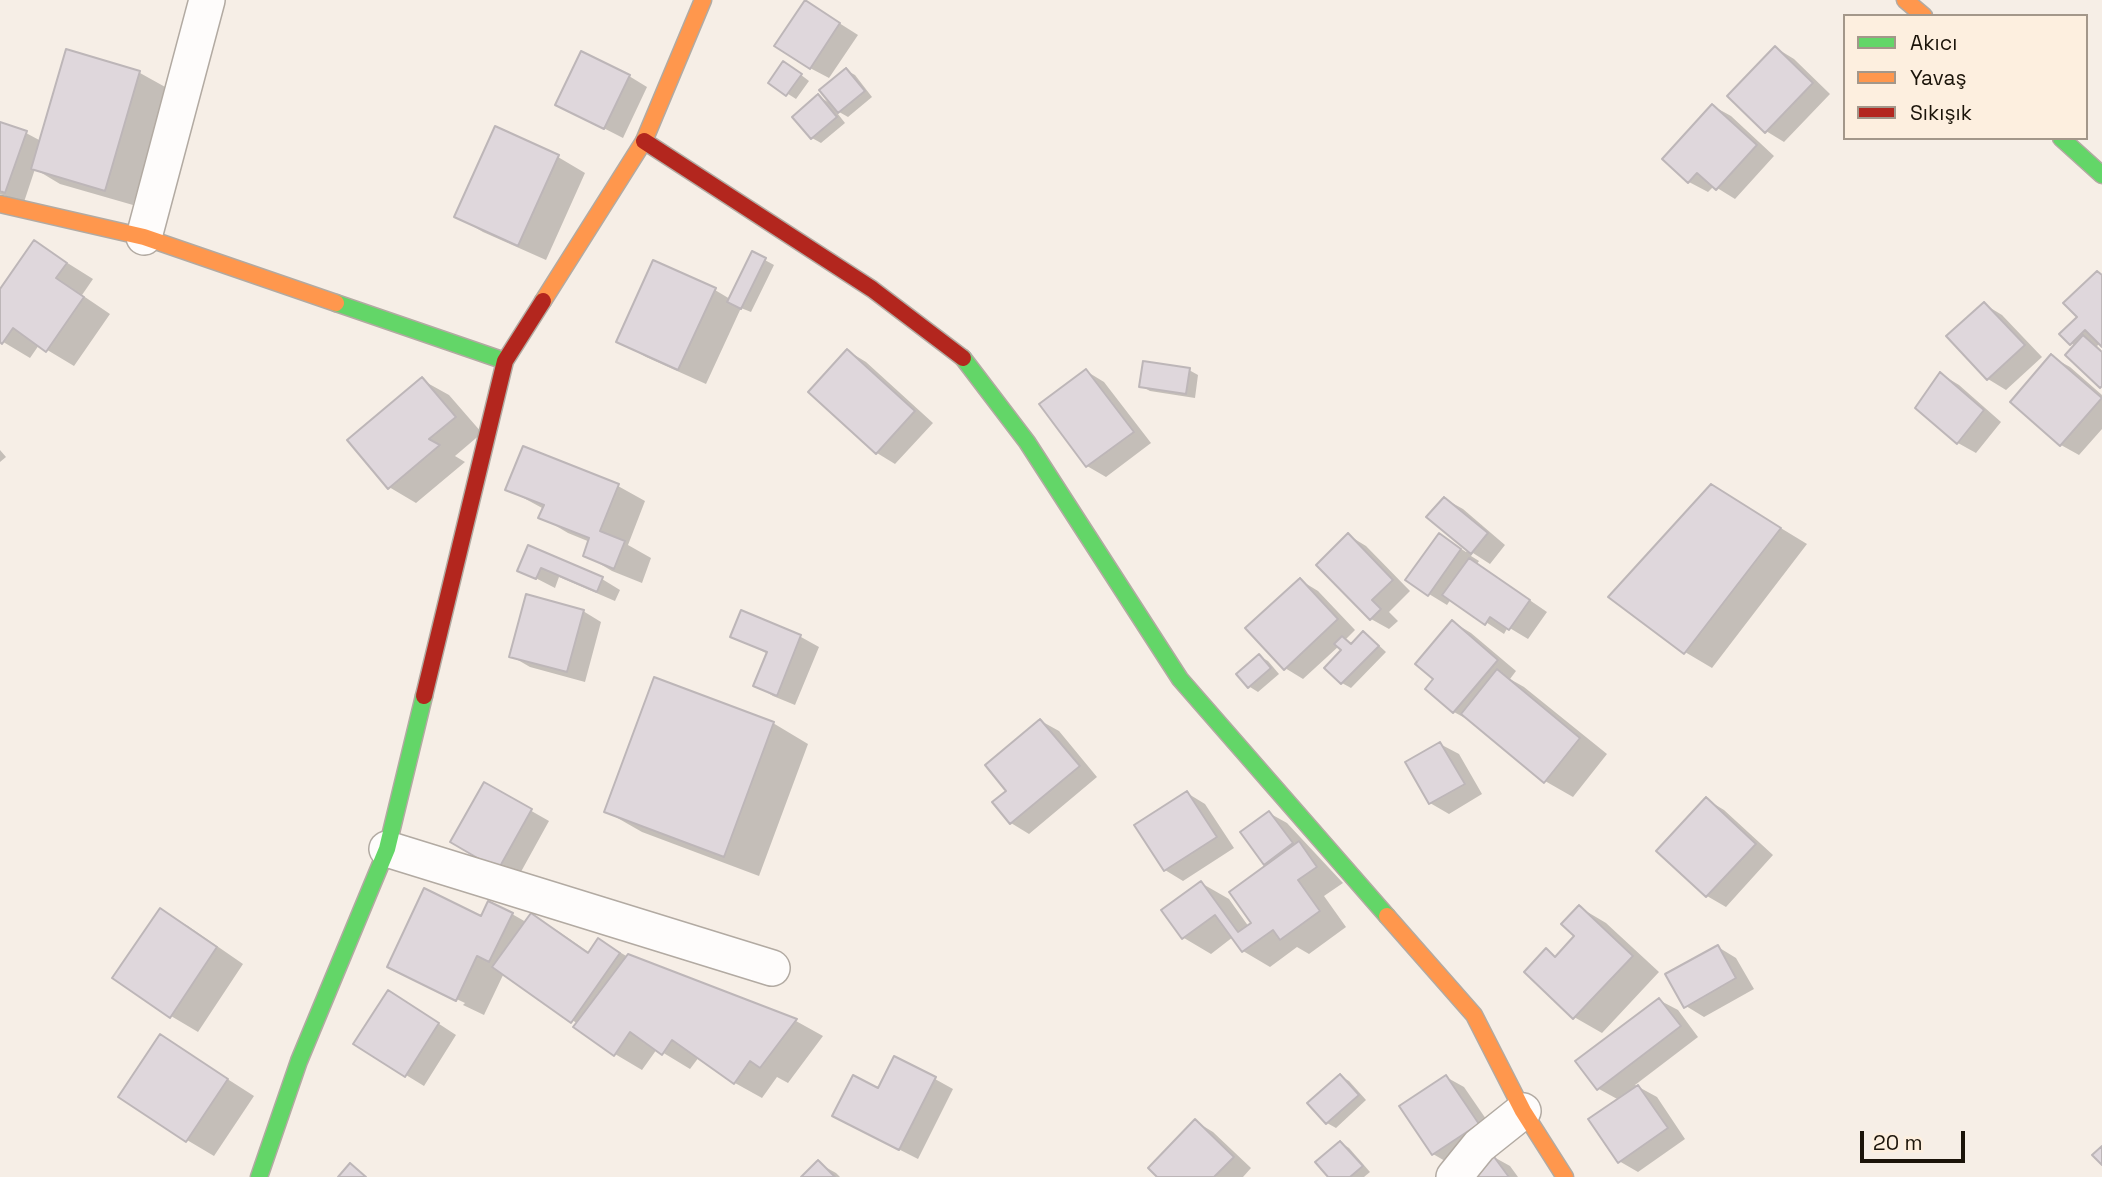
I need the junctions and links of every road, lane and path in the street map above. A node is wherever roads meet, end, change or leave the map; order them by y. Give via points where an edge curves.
1 (207, 0) edge
2 (704, 0) edge
3 (1905, 0) edge
4 (1922, 14) edge
5 (2063, 140) edge
6 (644, 141) junction
7 (2102, 175) edge
8 (0, 204) edge
9 (144, 237) junction
10 (505, 361) junction
11 (387, 849) junction
12 (772, 968) dead end
13 (1523, 1111) junction
14 (259, 1177) edge
15 (1454, 1177) edge
16 (1565, 1177) edge

1 - 9 street
2 - 6 street
3 - 4 street
5 - 7 street
6 - 10 street
6 - 13 street via 872,289 963,358 1027,442 1180,679 1474,1015
8 - 9 street
9 - 10 street
10 - 11 street
11 - 12 street
11 - 14 street via 299,1061
13 - 15 street via 1479,1146
13 - 16 street

